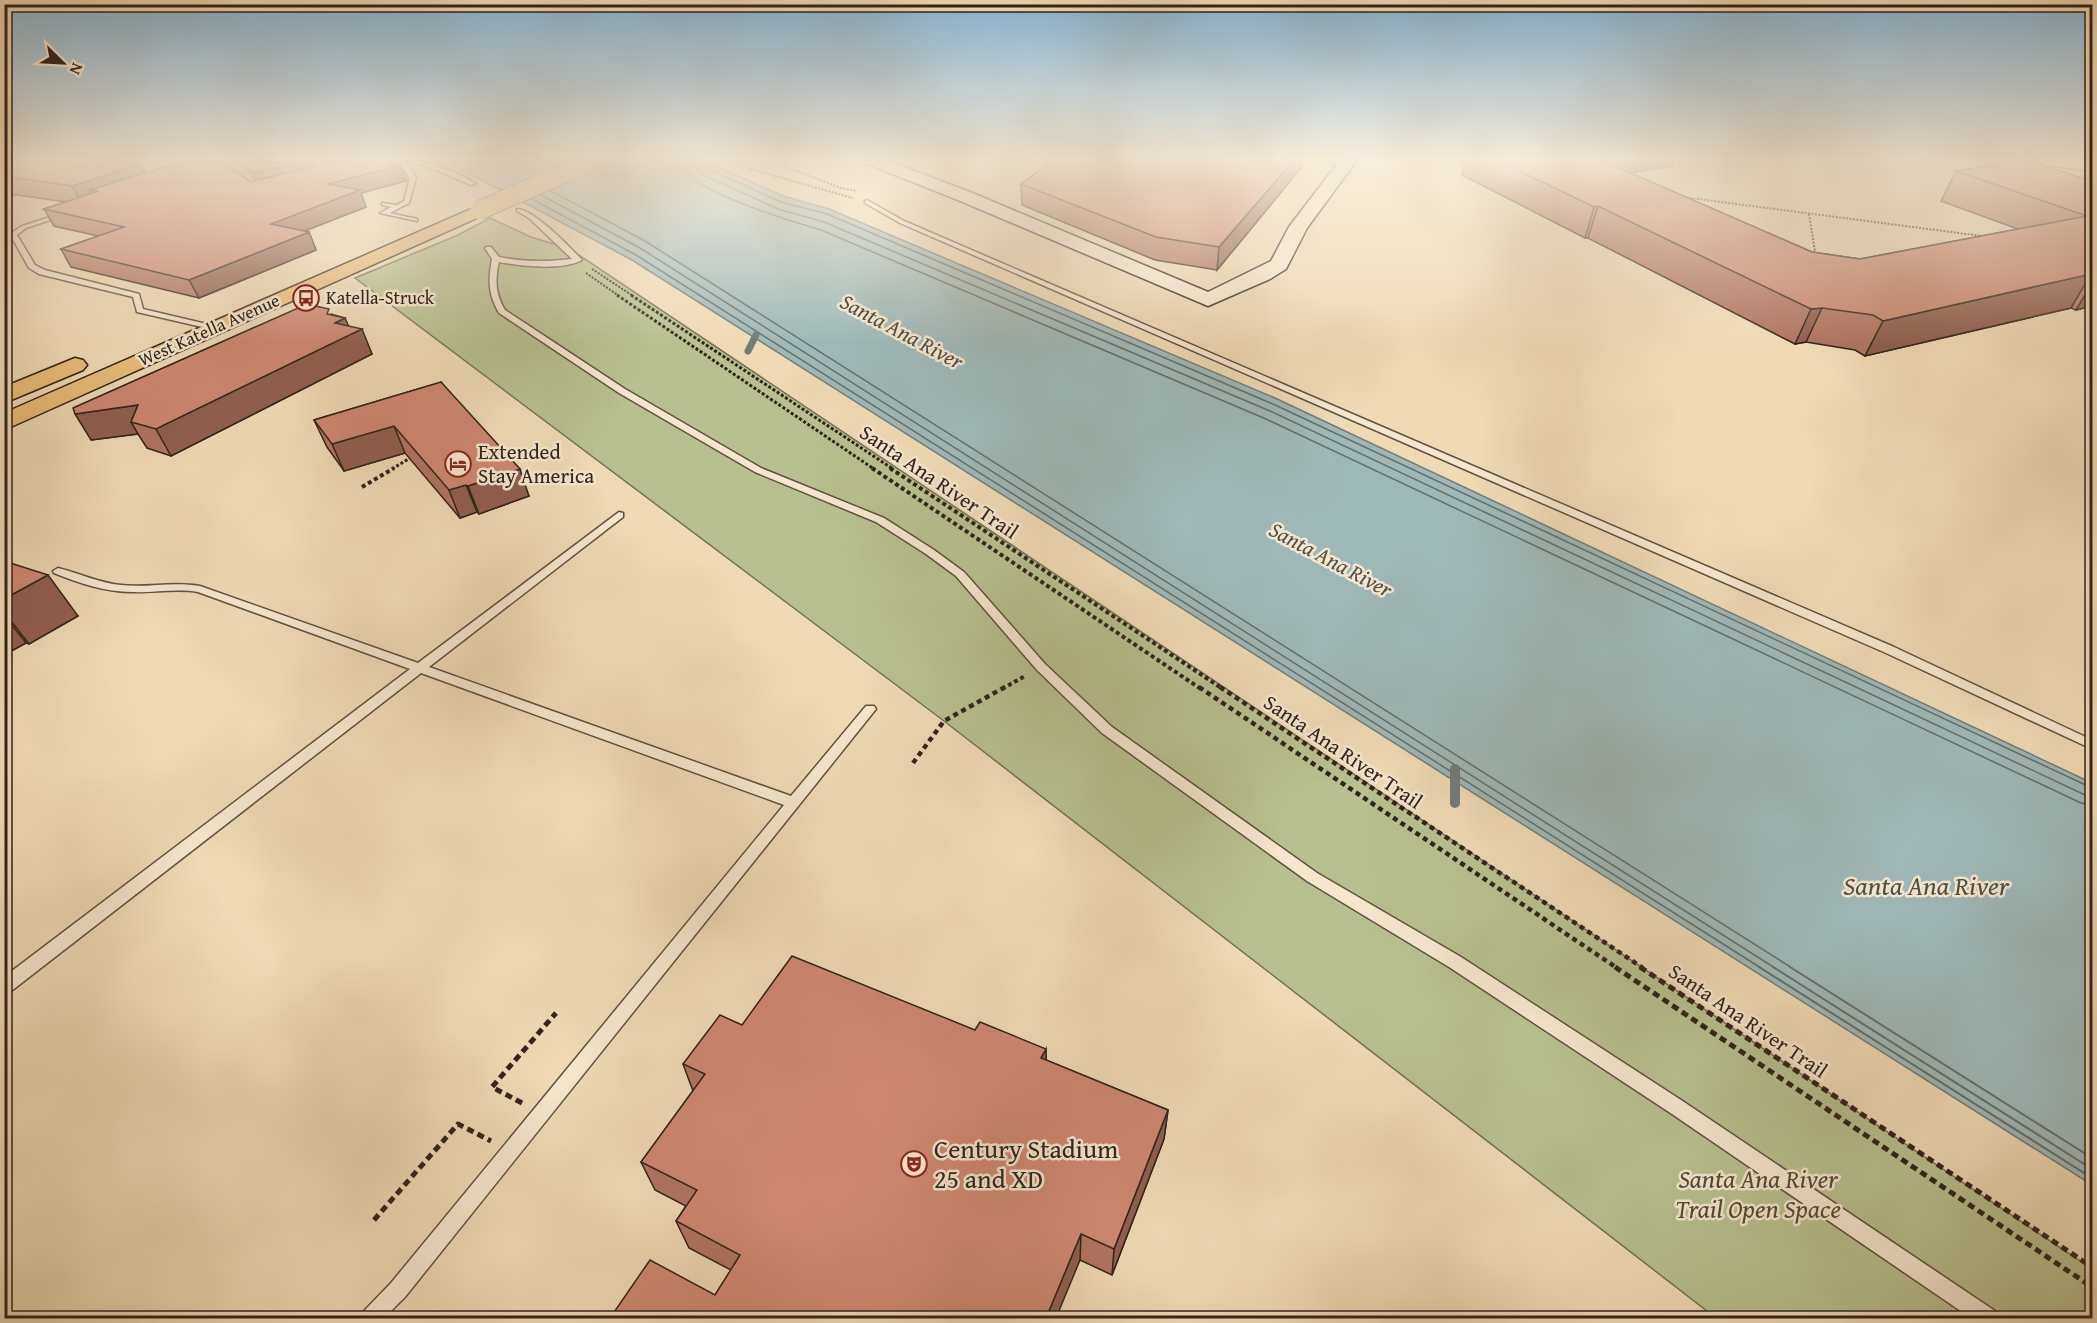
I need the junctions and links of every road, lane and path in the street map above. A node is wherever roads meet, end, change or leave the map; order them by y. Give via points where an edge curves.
1 (40, 222) edge
2 (411, 222) edge
3 (425, 222) edge
4 (536, 222) edge
5 (902, 222) edge
6 (1026, 222) edge
7 (1302, 222) edge
8 (1810, 222) edge
9 (1868, 222) edge
10 (1983, 237) edge
11 (1816, 259) edge
12 (578, 260) junction
13 (180, 320) junction
14 (212, 328) junction
15 (116, 348) dead end
16 (95, 357) dead end
17 (4, 396) edge
18 (4, 423) edge
19 (410, 458) edge
20 (362, 487) dead end
21 (619, 515) dead end
22 (58, 572) dead end
23 (1041, 667) junction
24 (420, 668) junction
25 (870, 710) dead end
26 (2092, 745) edge
27 (913, 763) dead end
28 (795, 803) junction
29 (4, 987) edge
30 (556, 1013) dead end
31 (542, 1113) junction
32 (512, 1151) junction
33 (374, 1220) dead end
34 (2092, 1267) edge
35 (2092, 1287) edge
36 (372, 1318) edge
37 (1988, 1318) edge

1 - 13 lane via 13,234 32,266 136,296 140,310
2 - 13 main road, West Katella Avenue
3 - 14 main road, West Katella Avenue
4 - 12 lane
5 - 26 lane via 1868,641
6 - 7 main road via 1208,300 1279,265
8 - 11 path
9 - 10 path
12 - 23 lane via 531,265 493,254 493,298 502,311 622,391 758,470 880,520 930,552 960,574
12 - 34 path, Santa Ana River Trail
12 - 35 path via 573,264 657,324
13 - 14 lane
13 - 15 main road, West Katella Avenue
14 - 18 main road, West Katella Avenue
16 - 17 main road
19 - 20 path
21 - 24 lane
22 - 24 lane via 112,588 200,589
23 - 27 path via 944,722
23 - 37 lane via 1107,730 1312,877 1581,1045
24 - 28 lane
24 - 29 lane
25 - 28 lane
28 - 31 lane
30 - 31 path via 492,1087
31 - 32 lane
32 - 33 path via 458,1124
32 - 36 lane

